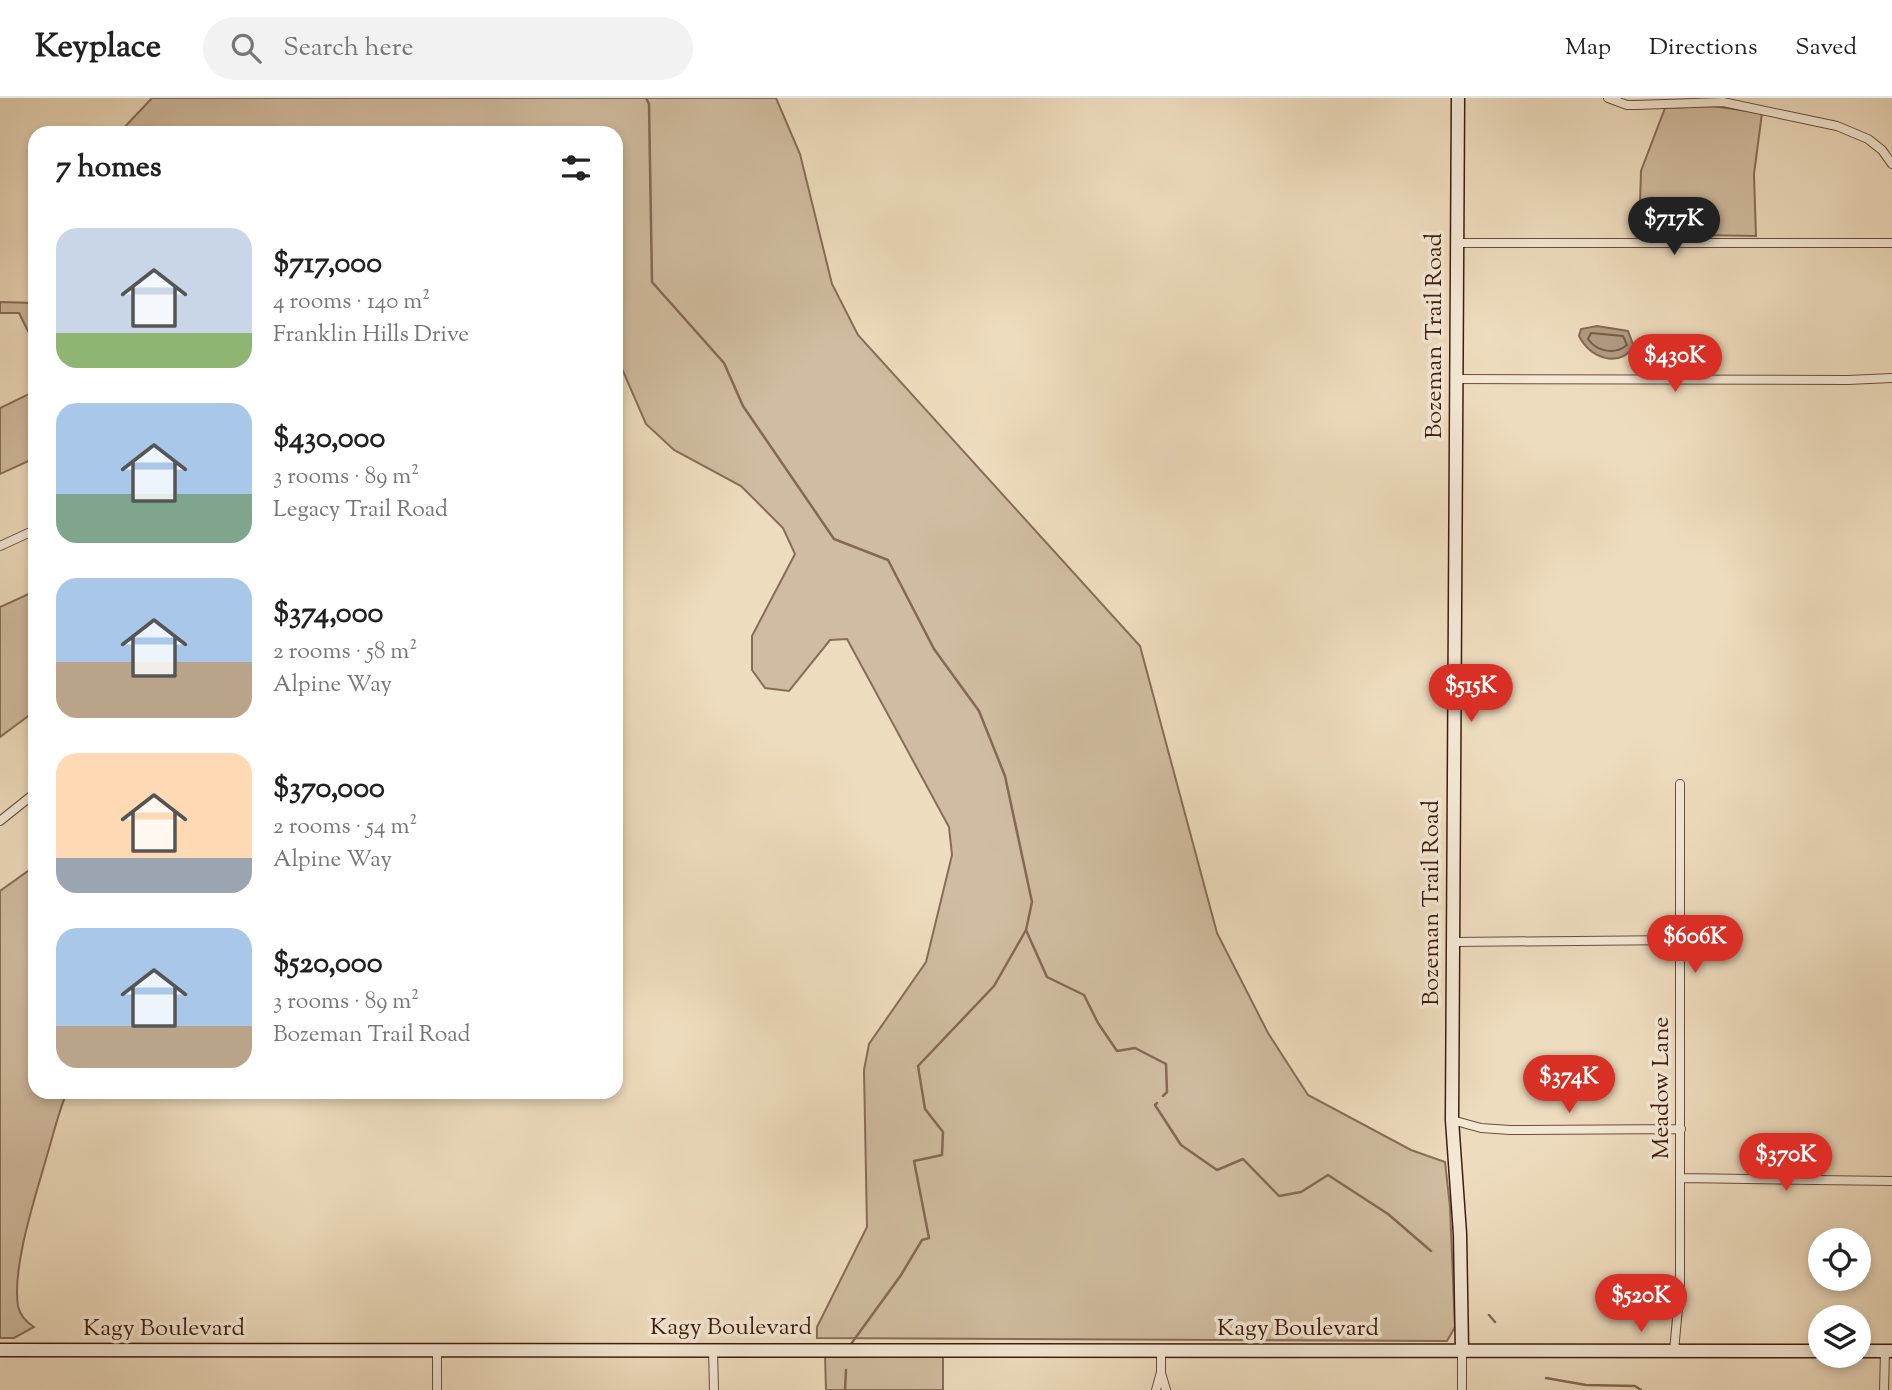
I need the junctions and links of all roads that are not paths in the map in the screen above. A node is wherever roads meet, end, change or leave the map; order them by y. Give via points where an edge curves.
1 (1458, 98) edge
2 (1608, 98) edge
3 (1692, 100) edge
4 (1892, 164) edge
5 (1457, 243) junction
6 (1892, 243) edge
7 (1892, 378) edge
8 (1456, 379) junction
9 (28, 533) edge
10 (0, 546) edge
11 (1680, 783) dead end
12 (28, 799) edge
13 (0, 821) edge
14 (1680, 940) junction
15 (1454, 942) junction
16 (1452, 1120) junction
17 (1681, 1129) junction
18 (1681, 1178) junction
19 (1892, 1181) edge
20 (437, 1349) junction
21 (713, 1349) junction
22 (0, 1350) edge
23 (1161, 1350) junction
24 (1462, 1350) junction
25 (1674, 1351) junction
26 (1808, 1351) edge
27 (1888, 1351) edge
28 (1161, 1372) junction
29 (437, 1390) edge
30 (714, 1390) edge
31 (1156, 1390) edge
32 (1166, 1390) edge
33 (1462, 1390) edge
34 (1884, 1390) edge

1 - 5 main road, Bozeman Trail Road
2 - 3 street via 1636,105
3 - 4 street via 1748,106 1845,128 1875,144
5 - 6 street
5 - 8 main road, Bozeman Trail Road
7 - 8 street
8 - 15 main road, Bozeman Trail Road
9 - 10 street
11 - 14 street, Meadow Lane
12 - 13 street
14 - 15 street
14 - 17 street, Meadow Lane
15 - 16 main road, Bozeman Trail Road
16 - 17 street via 1510,1130
16 - 24 main road, Bozeman Trail Road
17 - 18 street, Meadow Lane
18 - 19 street
18 - 25 street, Meadow Lane
20 - 21 main road, Kagy Boulevard
20 - 22 main road, Kagy Boulevard
20 - 29 street
21 - 23 main road, Kagy Boulevard
21 - 30 street
23 - 24 main road, Kagy Boulevard
23 - 28 street
24 - 25 main road
24 - 33 street
25 - 26 main road
27 - 34 street
28 - 31 street
28 - 32 street

